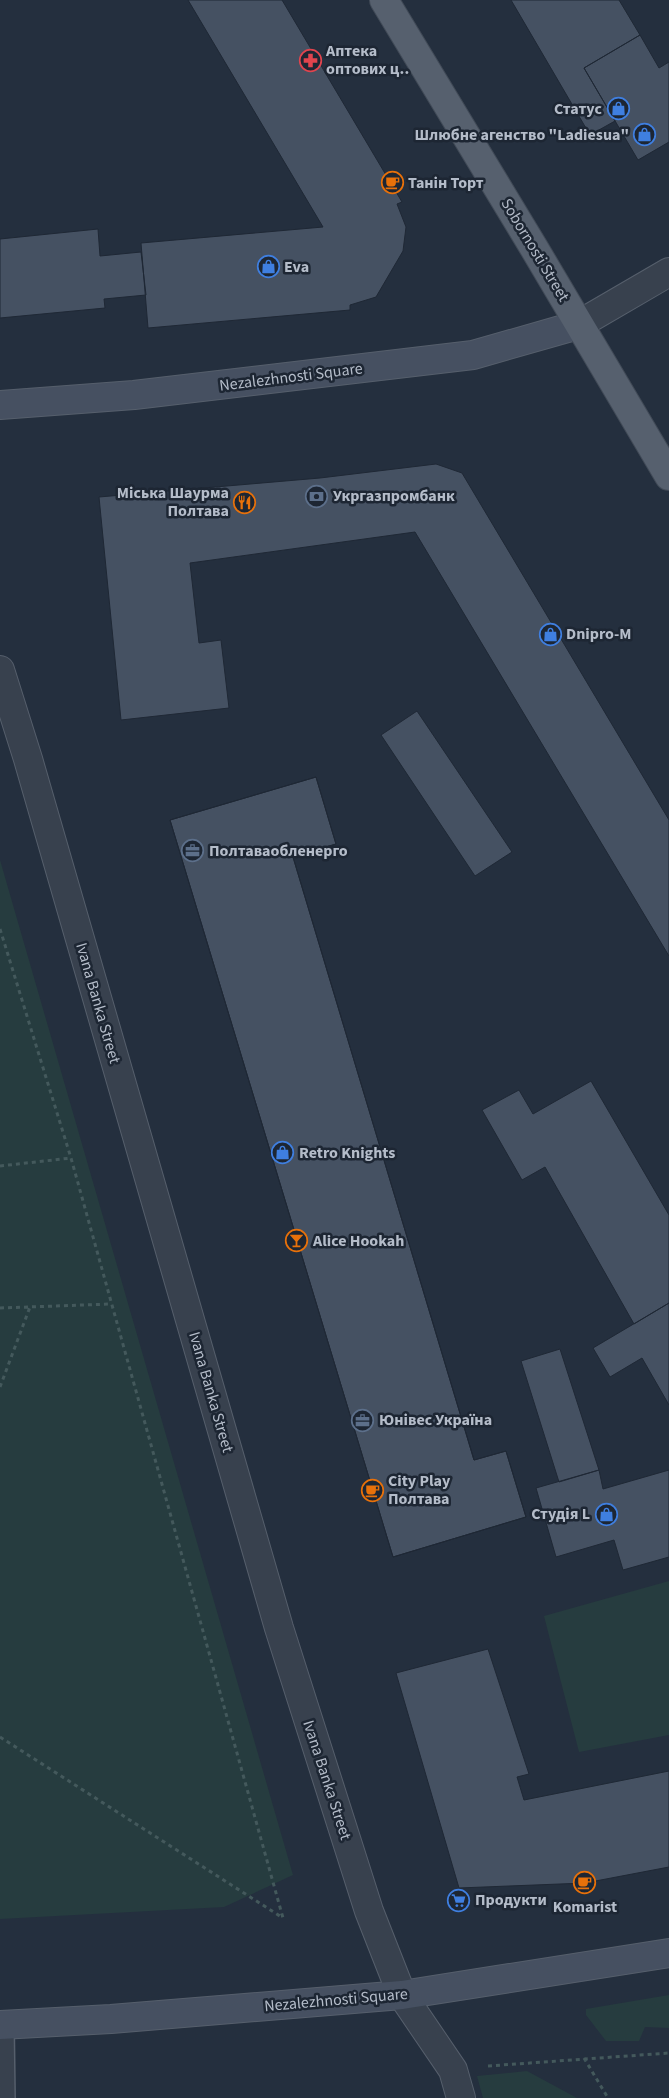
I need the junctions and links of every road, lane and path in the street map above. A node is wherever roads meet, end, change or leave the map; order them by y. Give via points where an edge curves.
1 (384, 0) edge
2 (669, 272) edge
3 (578, 325) junction
4 (0, 406) edge
5 (669, 476) edge
6 (0, 670) edge
7 (0, 929) edge
8 (71, 1158) junction
9 (0, 1166) edge
10 (111, 1304) junction
11 (30, 1307) junction
12 (0, 1308) edge
13 (0, 1386) edge
14 (0, 1737) edge
15 (669, 1953) edge
16 (402, 1995) junction
17 (2, 2025) edge
18 (669, 2053) edge
19 (584, 2058) junction
20 (486, 2067) dead end
21 (4, 2098) edge
22 (461, 2098) edge
23 (608, 2098) edge

1 - 3 main road, Sobornosti Street
2 - 3 street
3 - 4 main road, Nezalezhnosti Square via 474,356 134,395
3 - 5 main road, Sobornosti Street
6 - 16 street, Ivana Banka Street via 301,1701 369,1911
7 - 8 path
8 - 9 path
8 - 10 path
10 - 11 path
10 - 14 path via 283,1918
11 - 12 path
11 - 13 path
15 - 16 main road, Nezalezhnosti Square
16 - 17 main road, Nezalezhnosti Square
16 - 22 street, Ivana Banka Street via 453,2070
17 - 21 lane
18 - 19 path
19 - 20 path
19 - 23 path

